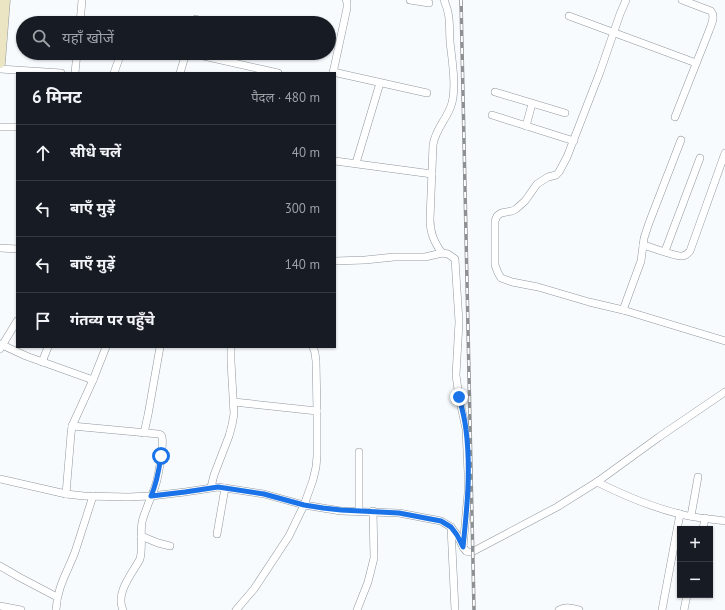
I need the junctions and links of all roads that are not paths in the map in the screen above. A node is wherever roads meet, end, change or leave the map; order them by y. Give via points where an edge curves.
1 (5, 0) edge
2 (82, 0) edge
3 (410, 0) edge
4 (444, 0) edge
5 (626, 0) edge
6 (682, 0) edge
7 (348, 1) edge
8 (429, 3) dead end
9 (81, 16) edge
10 (569, 16) dead end
11 (614, 32) junction
12 (336, 59) edge
13 (76, 60) edge
14 (119, 60) edge
15 (184, 60) edge
16 (221, 60) edge
17 (336, 60) edge
18 (0, 63) edge
19 (696, 63) junction
20 (0, 69) edge
21 (45, 72) edge
22 (74, 72) edge
23 (114, 72) edge
24 (180, 72) edge
25 (274, 72) edge
26 (333, 72) edge
27 (336, 74) edge
28 (380, 83) junction
29 (427, 92) dead end
30 (495, 92) dead end
31 (532, 104) junction
32 (565, 113) dead end
33 (492, 115) dead end
34 (676, 117) dead end
35 (526, 126) junction
36 (0, 127) edge
37 (16, 127) edge
38 (681, 140) dead end
39 (574, 141) junction
40 (725, 153) edge
41 (700, 158) dead end
42 (336, 163) edge
43 (356, 163) junction
44 (432, 174) junction
45 (643, 245) junction
46 (0, 248) edge
47 (16, 249) edge
48 (665, 251) junction
49 (442, 253) junction
50 (336, 261) edge
51 (623, 310) junction
52 (16, 323) edge
53 (725, 341) edge
54 (1, 346) edge
55 (48, 348) edge
56 (106, 348) edge
57 (160, 348) edge
58 (231, 348) edge
59 (313, 348) edge
60 (42, 362) junction
61 (93, 380) junction
62 (725, 392) edge
63 (234, 402) junction
64 (317, 411) junction
65 (72, 426) junction
66 (144, 432) junction
67 (359, 452) dead end
68 (698, 477) dead end
69 (0, 478) edge
70 (596, 482) junction
71 (211, 487) junction
72 (225, 488) junction
73 (66, 494) junction
74 (93, 496) junction
75 (151, 496) junction
76 (304, 505) junction
77 (359, 511) junction
78 (373, 511) junction
79 (680, 514) junction
80 (691, 516) junction
81 (705, 518) junction
82 (725, 521) edge
83 (704, 526) edge
84 (451, 527) junction
85 (217, 534) dead end
86 (141, 536) junction
87 (170, 546) dead end
88 (463, 547) junction
89 (0, 566) edge
90 (57, 597) junction
91 (686, 598) edge
92 (0, 606) edge
93 (21, 610) edge
94 (56, 610) edge
95 (123, 610) edge
96 (236, 610) edge
97 (357, 610) edge
98 (455, 610) edge
99 (559, 610) edge
100 (579, 610) edge
101 (662, 610) edge
102 (684, 610) edge

1 - 18 street
2 - 9 street
3 - 8 street
4 - 44 street via 450,19 453,100 434,138
5 - 11 street
6 - 19 street via 713,13
7 - 12 street
10 - 11 street
11 - 19 street
11 - 39 street
13 - 22 street
14 - 23 street
15 - 24 street
16 - 25 street
17 - 26 street
19 - 34 street
20 - 21 street
27 - 28 street
28 - 29 street
28 - 43 street
30 - 31 street
31 - 32 street
31 - 35 street
33 - 35 street
35 - 39 street
36 - 37 street
38 - 45 street via 648,223
39 - 51 street via 556,175 537,184 516,209 497,216 495,265 501,278 506,280
40 - 48 street via 690,251 682,256
41 - 48 street
42 - 43 street
43 - 44 street
44 - 49 street via 430,227 434,241
45 - 48 street
45 - 51 street via 639,265
46 - 47 street
49 - 50 street via 425,257
49 - 88 street via 456,258 459,322 456,375 466,430 468,473
51 - 53 street
52 - 54 street
54 - 60 street
55 - 60 street
56 - 61 street
57 - 66 street
58 - 63 street
59 - 64 street
60 - 61 street
61 - 65 street
62 - 70 street
63 - 64 street
63 - 71 street via 232,425
64 - 76 street via 316,467
65 - 66 street
65 - 73 street
66 - 75 street via 160,434 162,439 158,477
67 - 77 street
68 - 80 street
69 - 73 street
70 - 79 street via 640,501
70 - 88 street via 557,507 476,550 468,552
71 - 72 street
71 - 75 street
72 - 76 street via 264,494
72 - 85 street
73 - 74 street
74 - 75 street
74 - 90 street
75 - 86 street
76 - 77 street
76 - 96 street via 292,531 250,595
77 - 78 street
78 - 84 street via 441,521
78 - 97 street via 374,558
79 - 80 street
79 - 101 street
80 - 81 street
81 - 82 street
81 - 83 street
84 - 88 street
84 - 98 street
86 - 87 street
86 - 95 street via 140,559 121,595
89 - 90 street
90 - 94 street
91 - 102 street
92 - 93 street
99 - 100 street via 564,607

